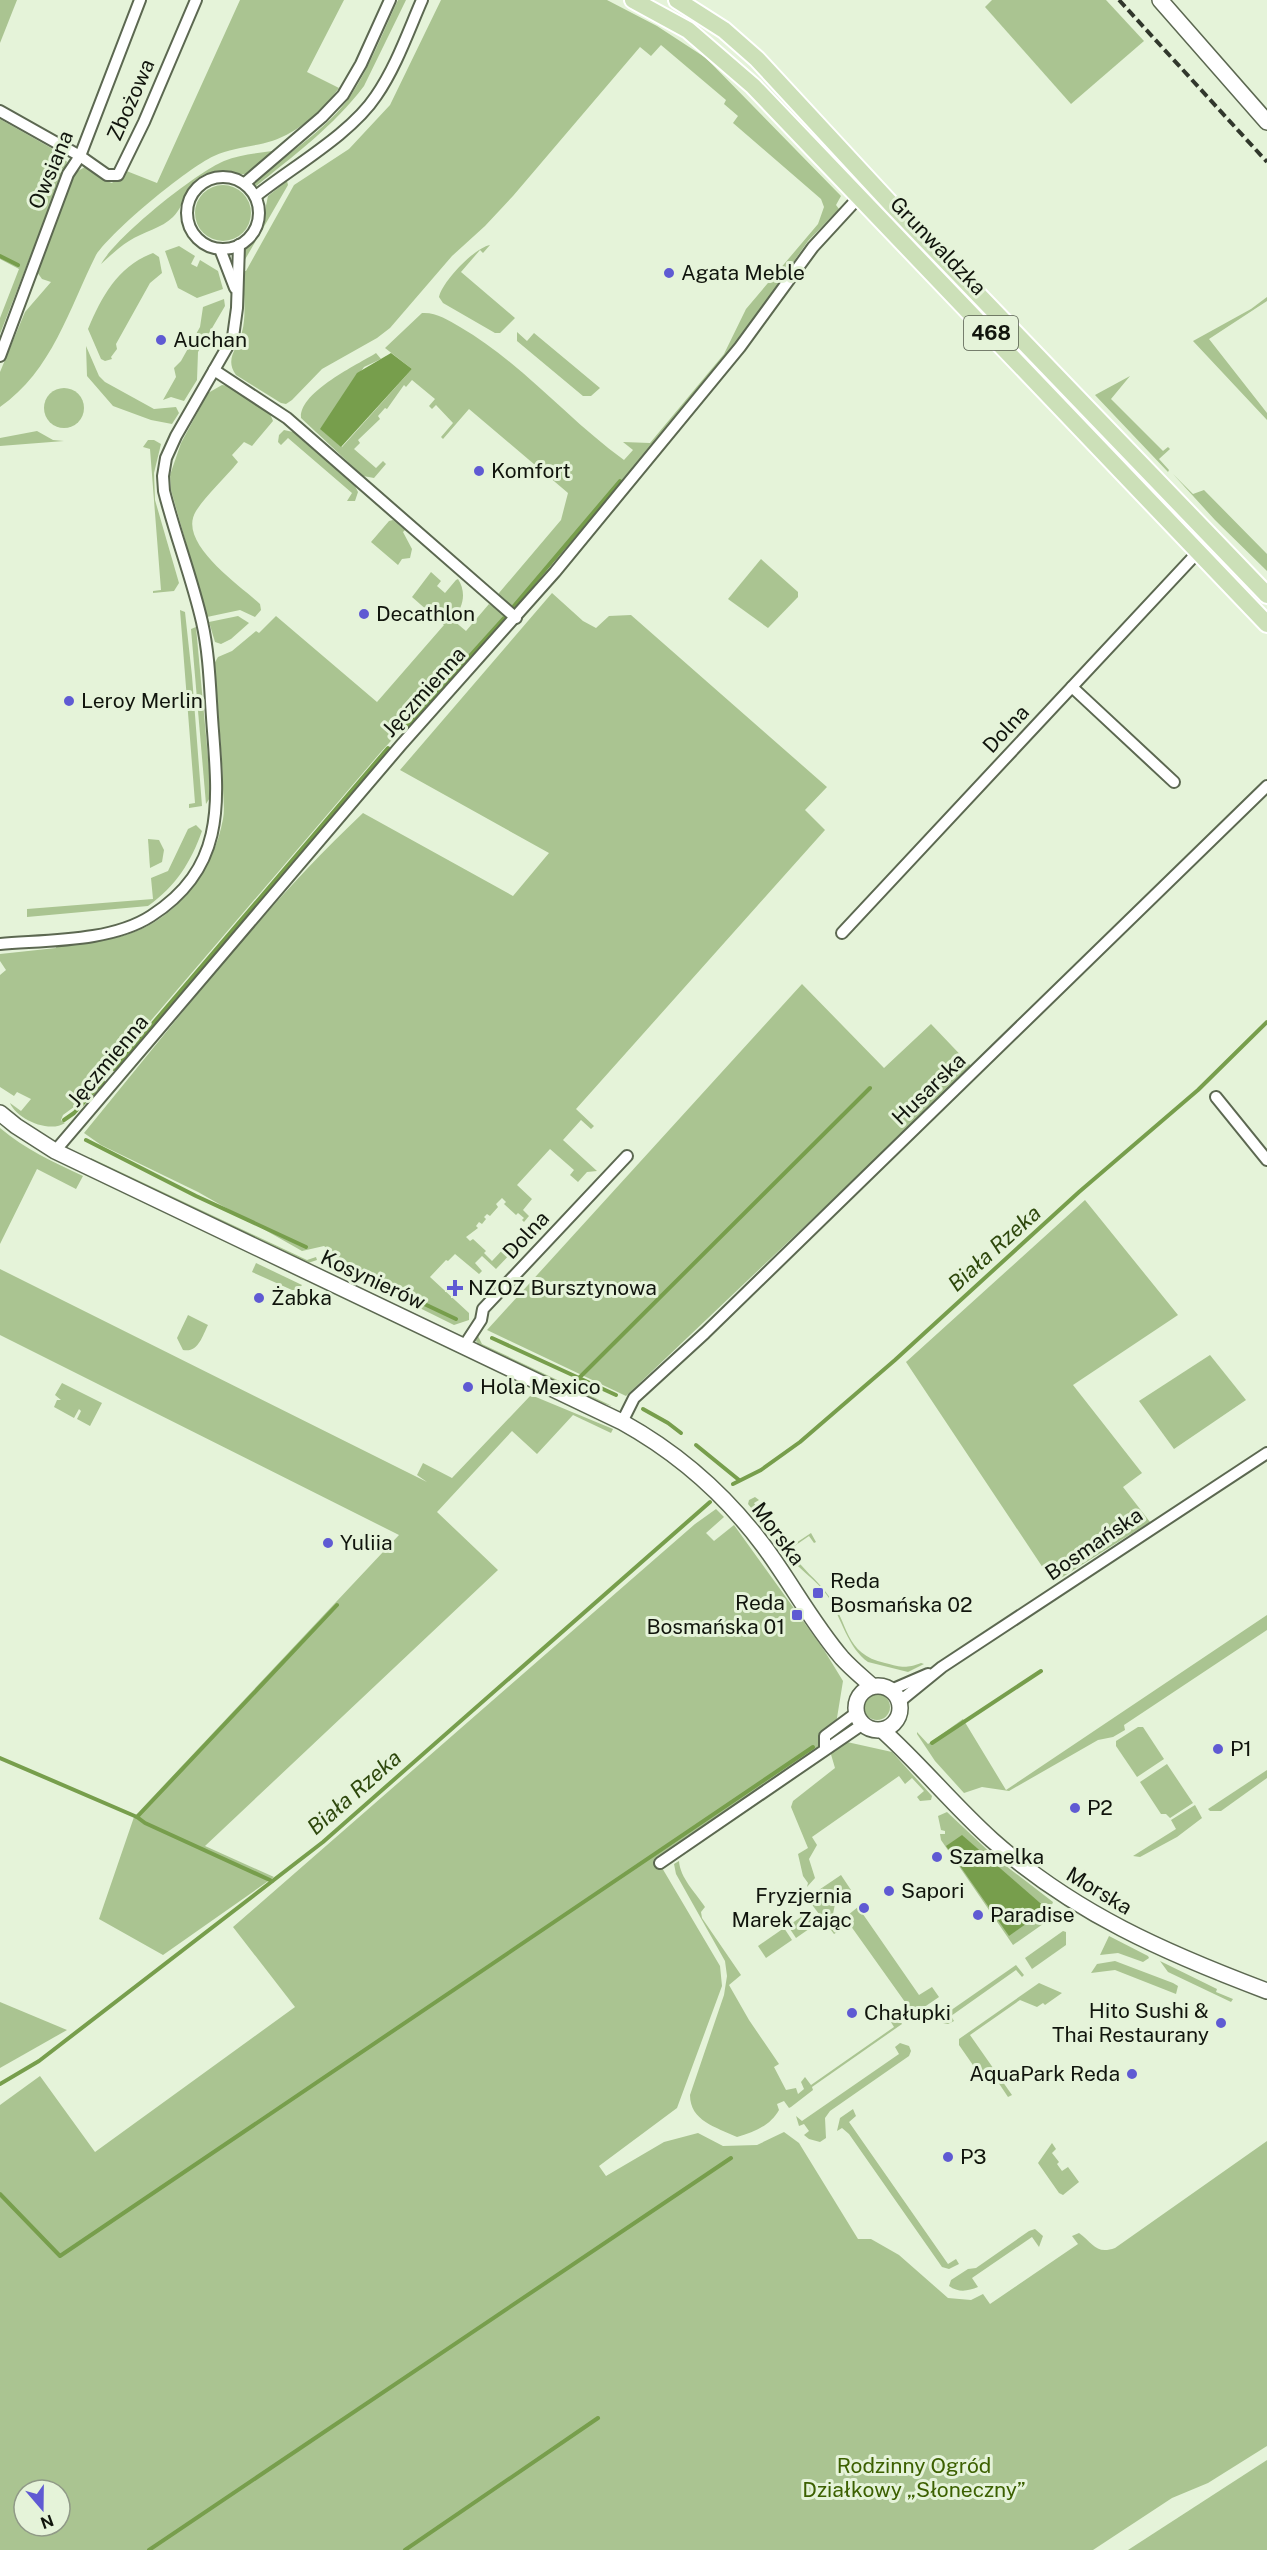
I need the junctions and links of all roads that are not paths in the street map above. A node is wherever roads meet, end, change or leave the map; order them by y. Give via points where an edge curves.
1 (140, 0) edge
2 (196, 0) edge
3 (390, 0) edge
4 (422, 0) edge
5 (633, 0) edge
6 (677, 0) edge
7 (1160, 0) edge
8 (0, 111) edge
9 (1267, 122) edge
10 (80, 156) junction
11 (245, 183) junction
12 (256, 196) junction
13 (859, 196) junction
14 (239, 245) junction
15 (220, 249) junction
16 (236, 291) junction
17 (0, 356) edge
18 (214, 370) junction
19 (1198, 552) junction
20 (1267, 595) edge
21 (516, 618) junction
22 (1267, 624) edge
23 (1072, 687) junction
24 (1174, 782) dead end
25 (1267, 786) edge
26 (842, 933) dead end
27 (0, 944) edge
28 (1216, 1097) dead end
29 (0, 1113) edge
30 (56, 1151) junction
31 (627, 1156) dead end
32 (1267, 1160) edge
33 (464, 1346) junction
34 (622, 1422) junction
35 (1267, 1453) edge
36 (720, 1495) joint
37 (842, 1658) junction
38 (872, 1686) junction
39 (895, 1696) junction
40 (858, 1697) junction
41 (859, 1719) junction
42 (896, 1720) junction
43 (882, 1730) junction
44 (914, 1758) junction
45 (660, 1863) dead end
46 (1267, 1991) edge

1 - 10 street, Owsiana
2 - 10 street, Zbożowa via 118,174 107,175
3 - 11 street via 343,95
4 - 12 street via 375,98 340,133
5 - 13 main road, Grunwaldzka / 468 via 688,30 710,47
6 - 20 main road, Grunwaldzka / 468 via 724,30 757,59 892,206
7 - 9 main road
8 - 10 street
10 - 17 street, Owsiana via 68,174
11 - 12 street
11 - 15 street via 235,178 212,178 194,191 189,202 187,213 194,234
12 - 14 street via 258,224
13 - 19 main road, Grunwaldzka / 468
13 - 21 street, Jęczmienna via 813,247 740,347
14 - 15 street
14 - 16 street
15 - 16 street
16 - 18 street via 233,338
18 - 21 street via 286,418
18 - 27 street via 176,436 163,476 207,652 217,789 211,840 184,887 150,917 95,935
19 - 22 main road, Grunwaldzka / 468
19 - 23 street, Dolna
21 - 30 street, Jęczmienna via 401,745
23 - 24 street
23 - 26 street, Dolna
25 - 34 street, Husarska via 634,1398
28 - 32 street
29 - 30 main road, Kosynierów
30 - 33 main road, Kosynierów
31 - 33 street, Dolna via 483,1309 481,1320
33 - 34 main road, Kosynierów
34 - 36 main road, Kosynierów via 676,1456
35 - 39 street, Bosmańska
36 - 37 main road, Morska via 763,1545
37 - 38 main road, Morska
37 - 40 main road, Morska
38 - 39 main road via 885,1687
38 - 40 main road
39 - 42 main road
40 - 41 main road, Morska
41 - 43 main road, Morska via 868,1728
41 - 45 street via 798,1770
42 - 43 main road
42 - 44 main road, Morska
43 - 44 main road, Morska
44 - 46 main road, Morska via 991,1839 1061,1894 1158,1948

